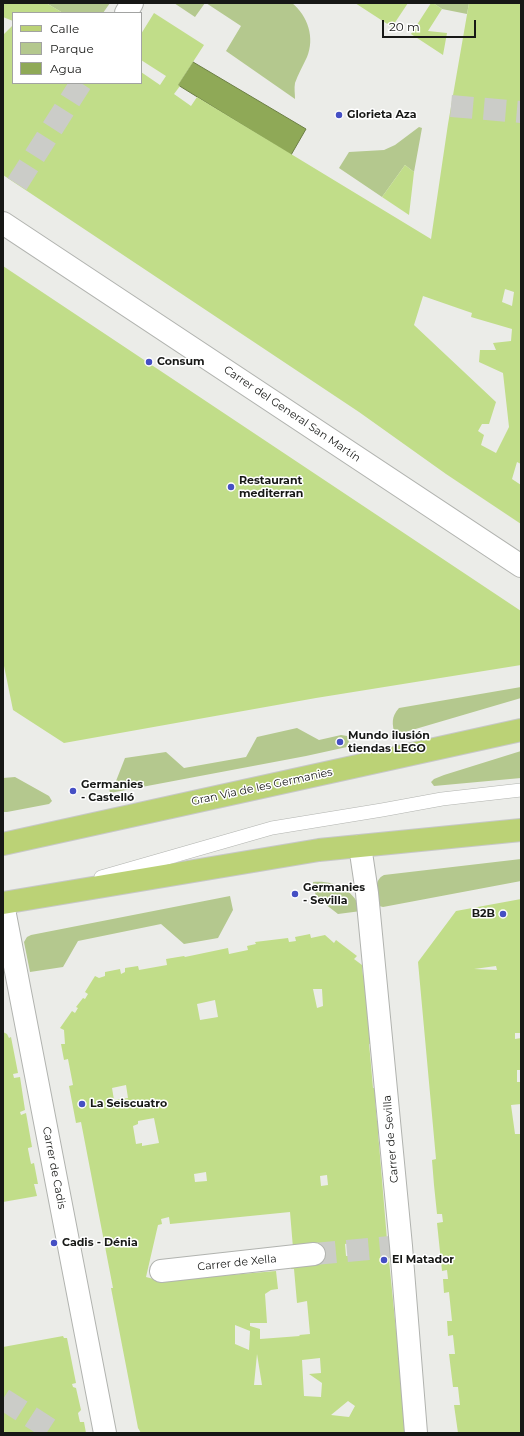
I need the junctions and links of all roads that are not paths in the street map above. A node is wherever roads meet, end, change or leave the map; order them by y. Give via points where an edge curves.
1 (132, 3) edge
2 (127, 12) edge
3 (3, 223) edge
4 (521, 566) edge
5 (521, 730) edge
6 (521, 790) edge
7 (521, 830) edge
8 (3, 844) edge
9 (360, 846) junction
10 (3, 903) edge
11 (314, 1254) tunnel mouth
12 (161, 1271) dead end
13 (105, 1433) edge
14 (416, 1433) edge

1 - 2 street
3 - 4 street, Carrer del General San Martín
5 - 8 main road, Gran Via de les Germanies
6 - 10 lane via 442,799 272,828
7 - 9 main road
9 - 10 main road via 319,850
9 - 14 street, Carrer de Sevilla via 367,893 400,1238
10 - 13 street, Carrer de Cadis
11 - 12 street, Carrer de Xella

